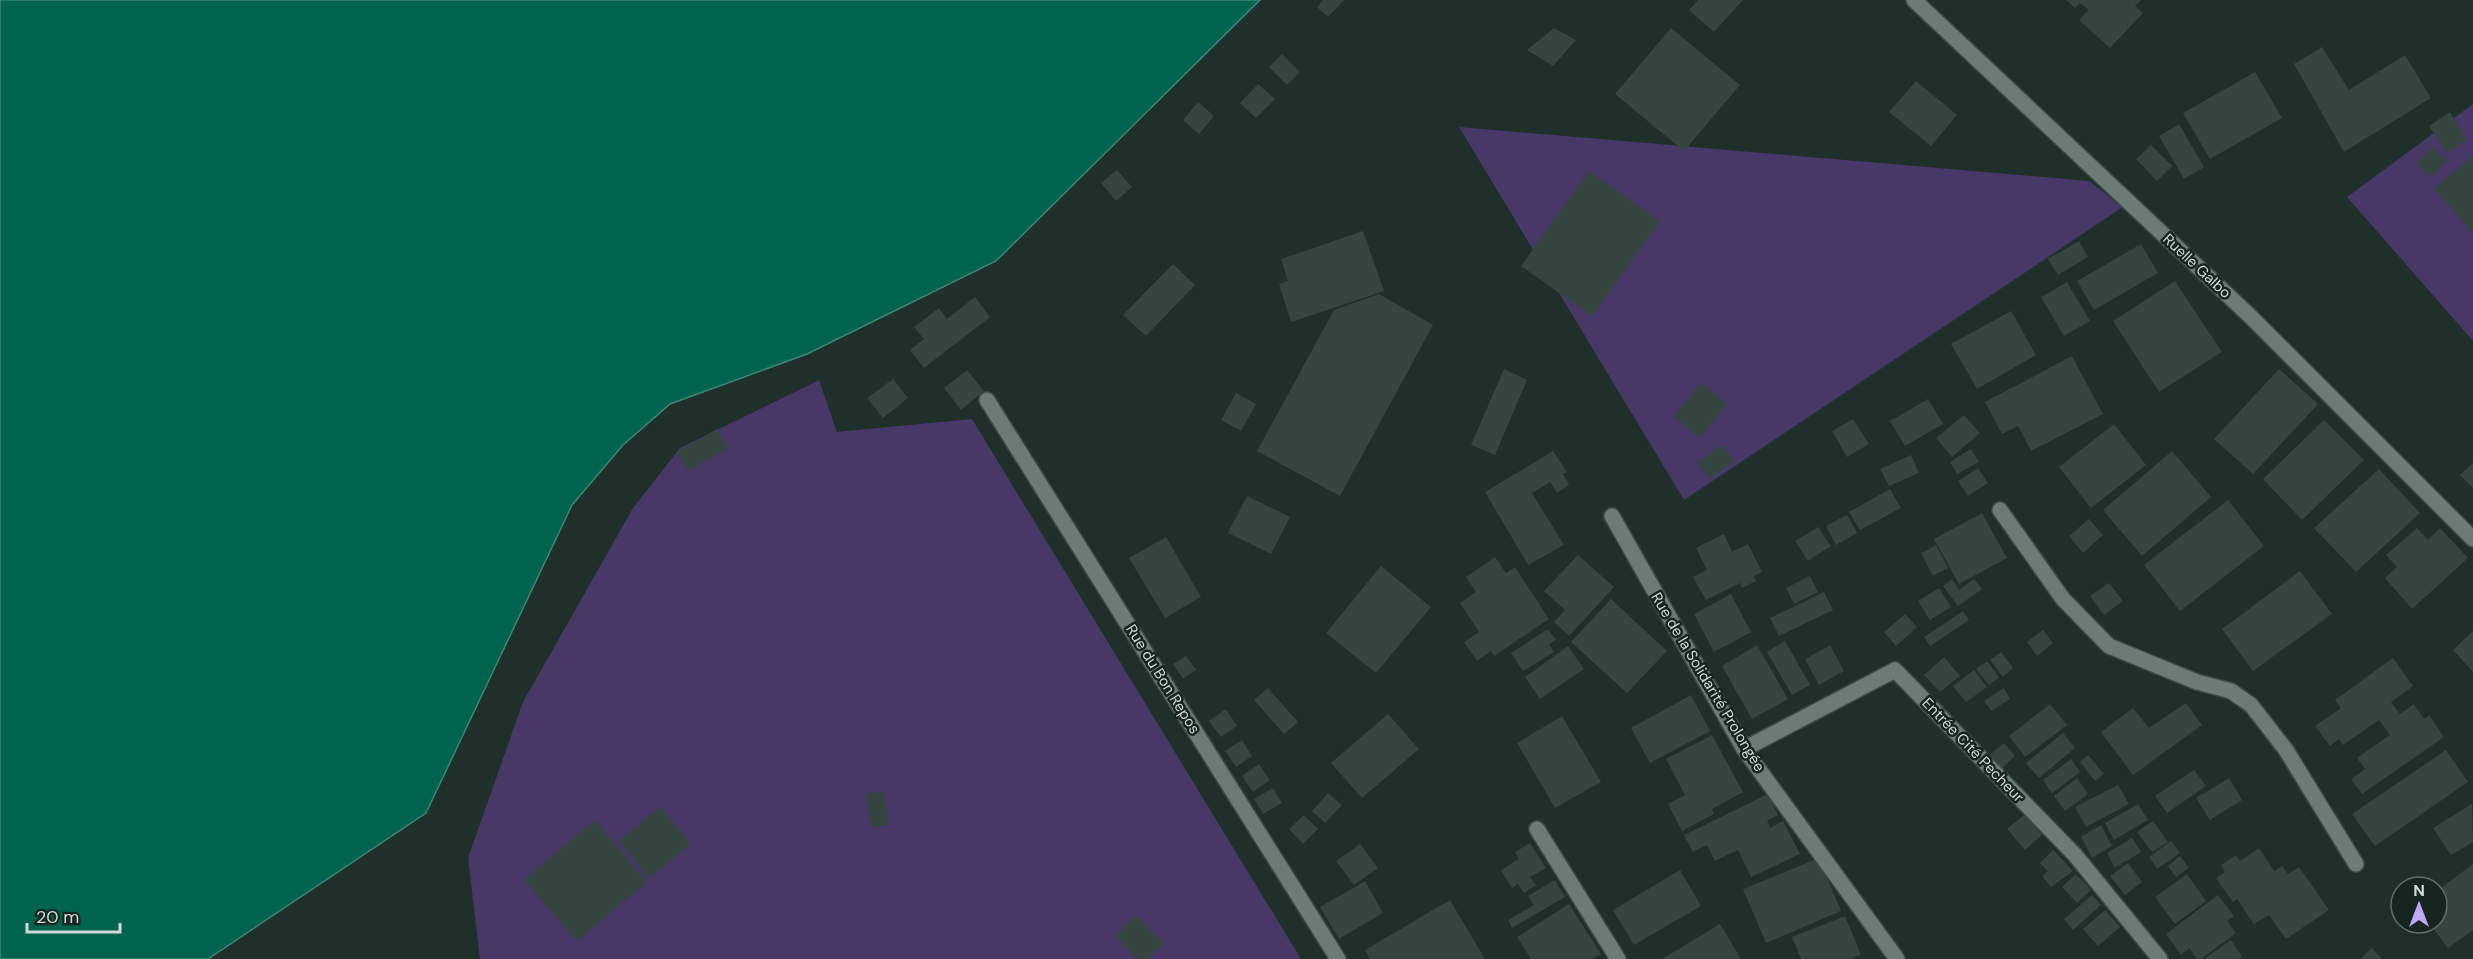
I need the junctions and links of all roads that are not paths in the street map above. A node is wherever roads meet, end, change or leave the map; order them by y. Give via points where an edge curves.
1 (1914, 0) edge
2 (987, 399) dead end
3 (2000, 510) dead end
4 (1612, 516) dead end
5 (2473, 539) edge
6 (1744, 749) junction
7 (1537, 829) dead end
8 (2356, 864) dead end
9 (1338, 959) edge
10 (1618, 959) edge
11 (1897, 959) edge
12 (2160, 959) edge

1 - 5 street, Ruelle Galbo via 2252,317
2 - 9 street, Rue du Bon Repos
3 - 8 street via 2063,599 2109,646 2197,682 2231,691 2251,705 2286,750
4 - 6 street, Rue de la Solidarité Prolongée
6 - 11 street, Rue de la Solidarité Prolongée
6 - 12 street, Entrée Cité Pecheur via 1895,670 2075,855
7 - 10 street

